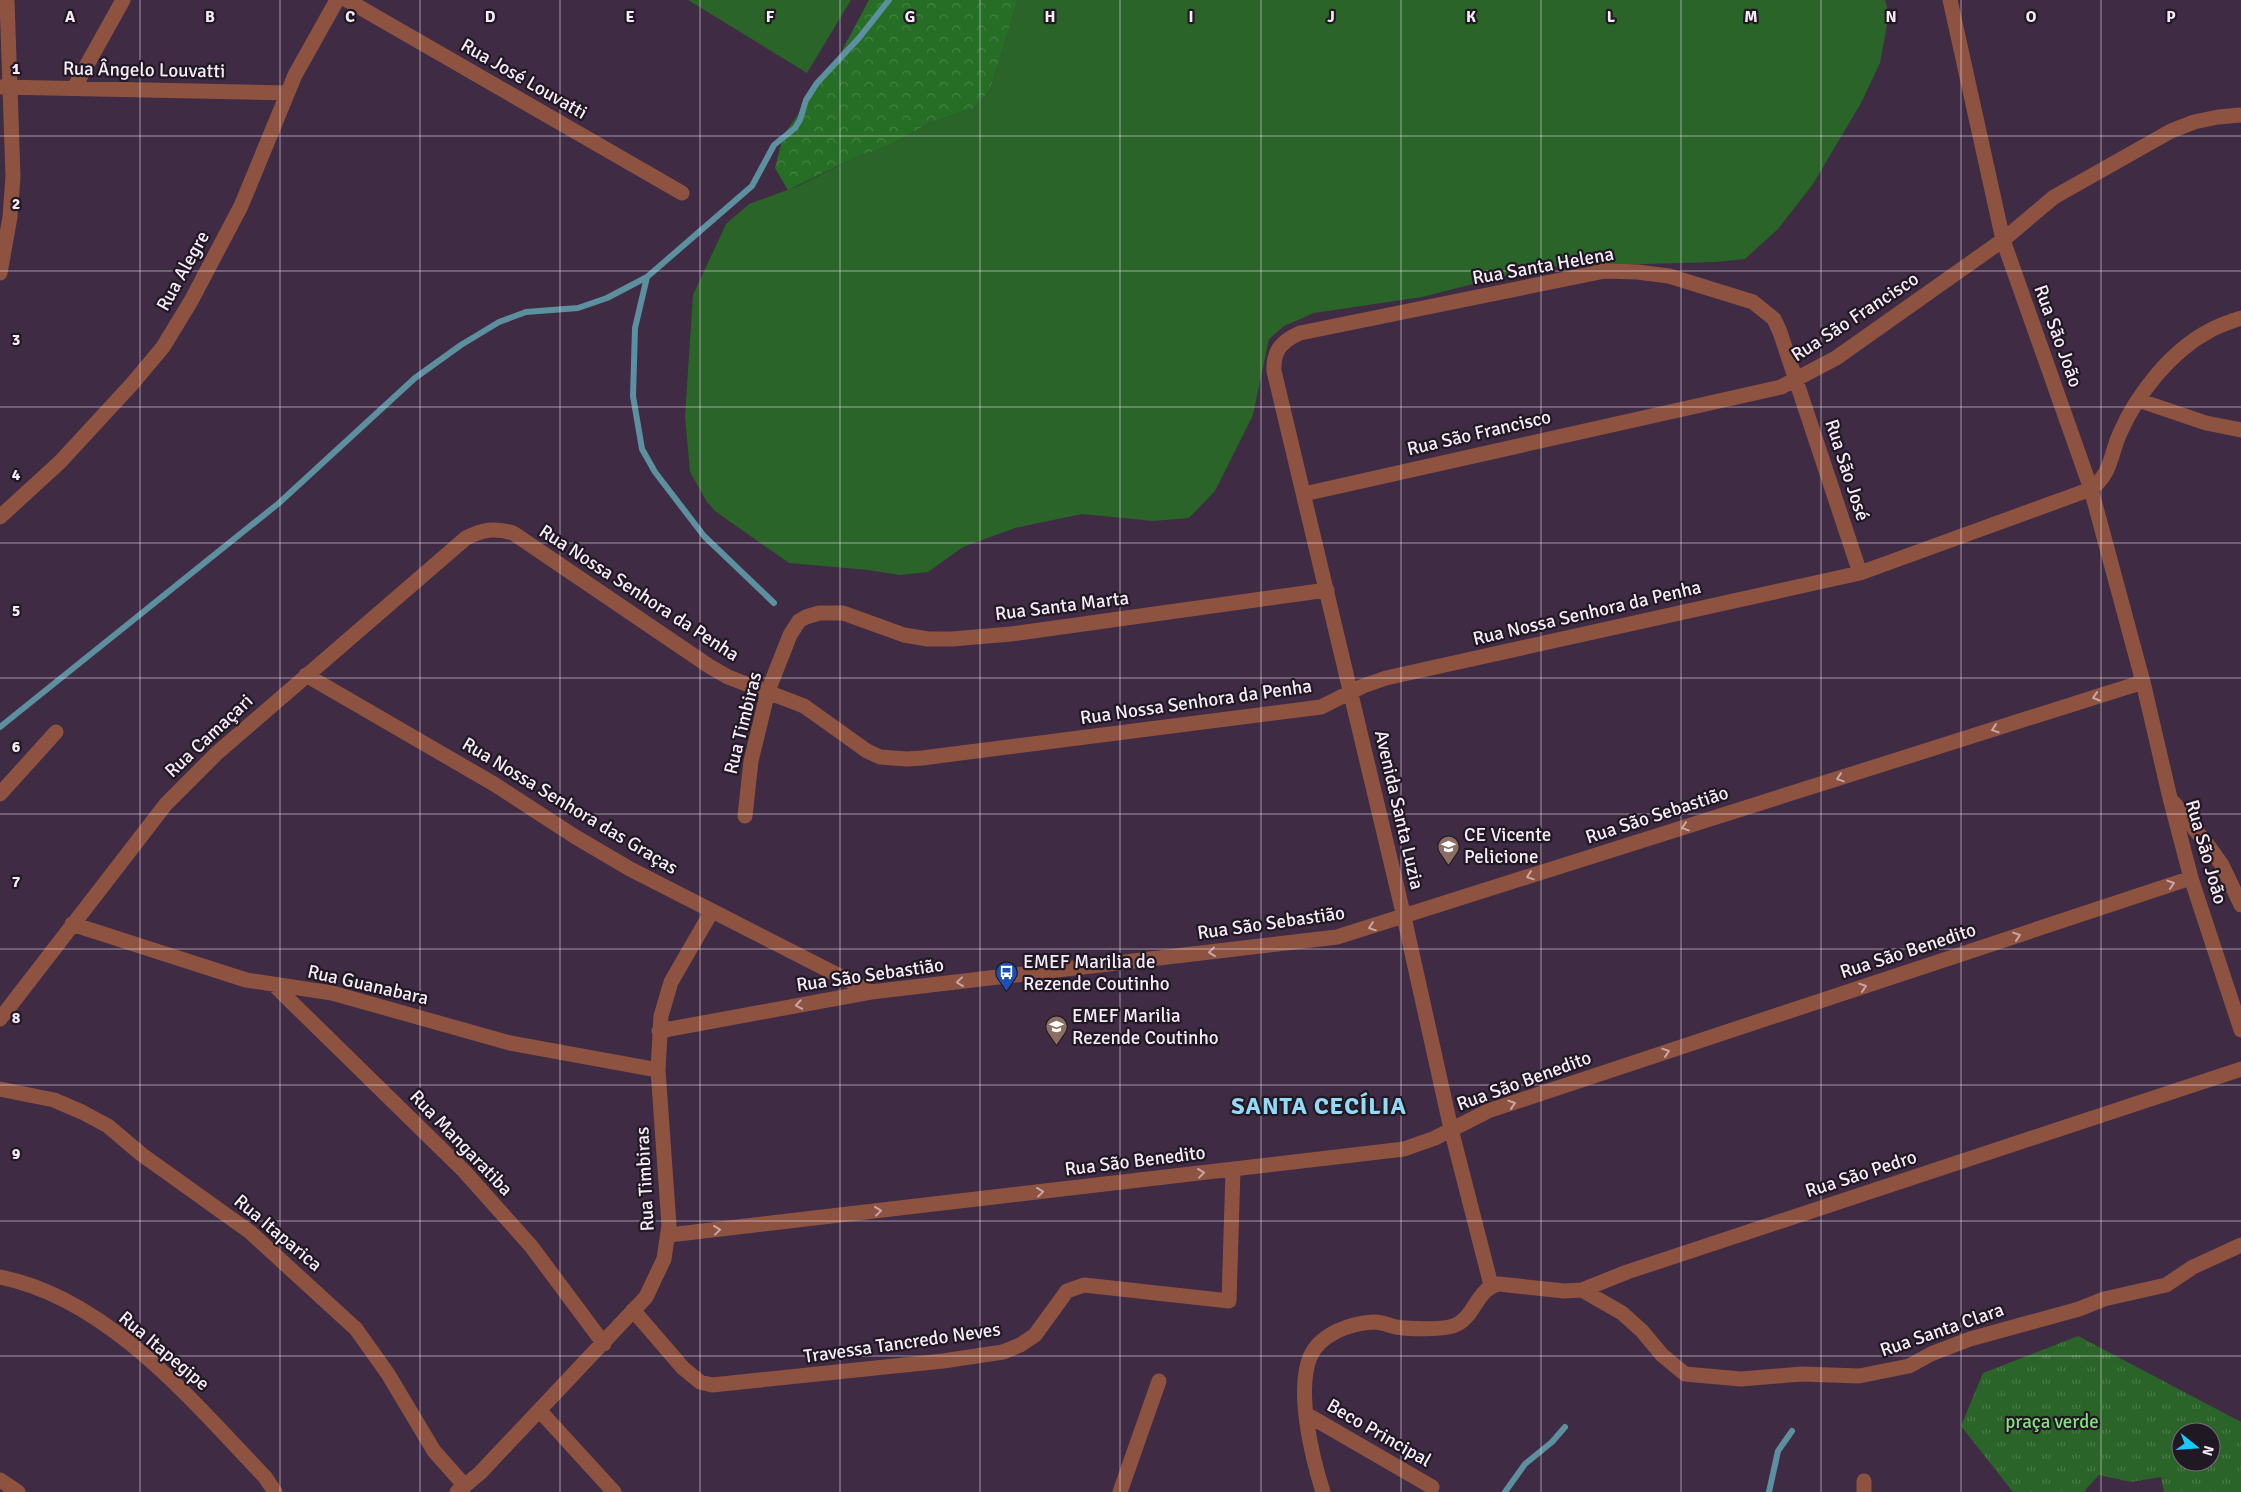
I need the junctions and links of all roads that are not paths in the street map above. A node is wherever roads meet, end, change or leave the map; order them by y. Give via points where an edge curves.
1 (7, 0) edge
2 (123, 0) edge
3 (337, 0) edge
4 (346, 0) edge
5 (1950, 0) edge
6 (5, 87) edge
7 (74, 88) junction
8 (287, 93) junction
9 (2241, 116) edge
10 (682, 193) dead end
11 (5, 223) edge
12 (2003, 240) junction
13 (0, 273) edge
14 (2241, 318) edge
15 (1281, 344) joint
16 (1797, 379) junction
17 (2138, 400) junction
18 (2241, 430) edge
19 (2092, 489) junction
20 (1304, 494) junction
21 (0, 516) edge
22 (490, 528) joint
23 (1860, 573) junction
24 (1326, 590) junction
25 (806, 618) joint
26 (306, 675) junction
27 (2143, 682) junction
28 (768, 692) junction
29 (1351, 692) junction
30 (56, 732) dead end
31 (0, 794) edge
32 (2170, 798) junction
33 (745, 816) dead end
34 (2191, 878) junction
35 (2241, 905) edge
36 (712, 911) junction
37 (1404, 916) junction
38 (72, 924) junction
39 (274, 985) junction
40 (871, 992) junction
41 (0, 1019) edge
42 (2241, 1030) edge
43 (659, 1031) junction
44 (2241, 1069) edge
45 (658, 1070) junction
46 (0, 1089) edge
47 (1451, 1129) junction
48 (1233, 1170) junction
49 (668, 1235) junction
50 (2241, 1246) edge
51 (0, 1277) edge
52 (1491, 1285) junction
53 (1582, 1290) junction
54 (633, 1310) junction
55 (604, 1344) junction
56 (1159, 1381) dead end
57 (540, 1410) junction
58 (1306, 1414) junction
59 (0, 1480) edge
60 (1432, 1487) dead end
61 (461, 1489) edge
62 (18, 1492) edge
63 (275, 1492) edge
64 (614, 1492) edge
65 (1120, 1492) edge
66 (1323, 1492) edge

1 - 6 street
2 - 7 street
3 - 8 street, Rua Alegre
4 - 10 street, Rua José Louvatti
5 - 12 street, Rua São João
6 - 7 street, Rua Ângelo Louvatti
6 - 11 street via 13,176
7 - 8 street, Rua Ângelo Louvatti
8 - 21 street, Rua Alegre via 241,206 163,347 60,462
9 - 12 street, Rua São Francisco via 2194,122 2170,131 2054,197
11 - 13 street
12 - 16 street, Rua São Francisco via 1836,358
12 - 19 street, Rua São João
14 - 17 street via 2209,330 2194,341 2161,370
15 - 16 street, Rua Santa Helena via 1300,333 1605,272 1636,272 1669,276 1753,302 1774,319
15 - 20 street, Avenida Santa Luzia via 1274,360 1274,371
16 - 20 street, Rua São Francisco via 1760,392
16 - 23 street, Rua São José
17 - 18 street via 2206,423
17 - 19 street via 2120,431 2108,470
19 - 23 street, Rua Nossa Senhora da Penha
19 - 27 street, Rua São João
20 - 24 street, Avenida Santa Luzia
22 - 26 street, Rua Camaçari via 466,538
22 - 28 street, Rua Nossa Senhora da Penha via 513,533 709,666
23 - 29 street, Rua Nossa Senhora da Penha via 1386,678
24 - 25 street, Rua Santa Marta via 1012,634 952,639 904,635 843,613 819,613
24 - 29 street, Avenida Santa Luzia
25 - 28 street, Rua Timbiras via 790,635
26 - 36 street, Rua Nossa Senhora das Graças via 494,784 630,869
26 - 38 street, Rua Camaçari via 217,753 166,804
27 - 32 street, Rua São João
27 -> 37 street, Rua São Sebastião
28 - 29 street, Rua Nossa Senhora da Penha via 804,706 867,751 880,757 907,760 1321,707
28 - 33 street, Rua Timbiras via 751,761
29 - 37 street, Avenida Santa Luzia
30 - 31 street
32 - 34 street, Rua São João
32 - 35 street via 2222,866
34 - 42 street, Rua São João
47 -> 34 street, Rua São Benedito via 1488,1111
36 - 40 street, Rua Nossa Senhora das Graças
36 - 43 street, Rua Timbiras via 671,982
37 -> 40 street, Rua São Sebastião via 1336,937
37 - 47 street, Avenida Santa Luzia
38 - 39 street, Rua Guanabara via 225,974
38 - 41 street, Rua Camaçari
39 - 45 street, Rua Guanabara via 332,993 510,1043
39 - 55 street, Rua Mangaratiba via 464,1171 531,1246
40 -> 43 street, Rua São Sebastião
43 - 45 street, Rua Timbiras
44 - 53 street, Rua São Pedro
45 - 49 street, Rua Timbiras
46 - 61 street, Rua Itaparica via 54,1100 108,1126 140,1154 250,1232 356,1329
47 - 48 street, Rua São Benedito via 1404,1150
47 - 52 street, Avenida Santa Luzia
49 -> 48 street, Rua São Benedito
48 - 54 street, Travessa Tancredo Neves via 1229,1301 1084,1285 1067,1291 1035,1334 1003,1352 712,1385 700,1382 683,1368
49 - 54 street, Rua Timbiras via 659,1272 646,1297
50 - 53 street, Rua Santa Clara via 2193,1267 2166,1284 1970,1339 1909,1366 1859,1376 1802,1374 1741,1379 1685,1374 1622,1313
51 - 63 street, Rua Itapegipe via 21,1282 74,1305 129,1343 190,1397 265,1477
52 - 53 street, Rua São Pedro
52 - 58 street via 1466,1317 1453,1326 1396,1327 1384,1323 1363,1323 1329,1335 1310,1358
54 - 55 street, Rua Timbiras
55 - 57 street, Rua Timbiras
56 - 65 street
57 - 61 street, Rua Timbiras
57 - 64 street
58 - 60 street, Beco Principal
58 - 66 street
59 - 62 street

